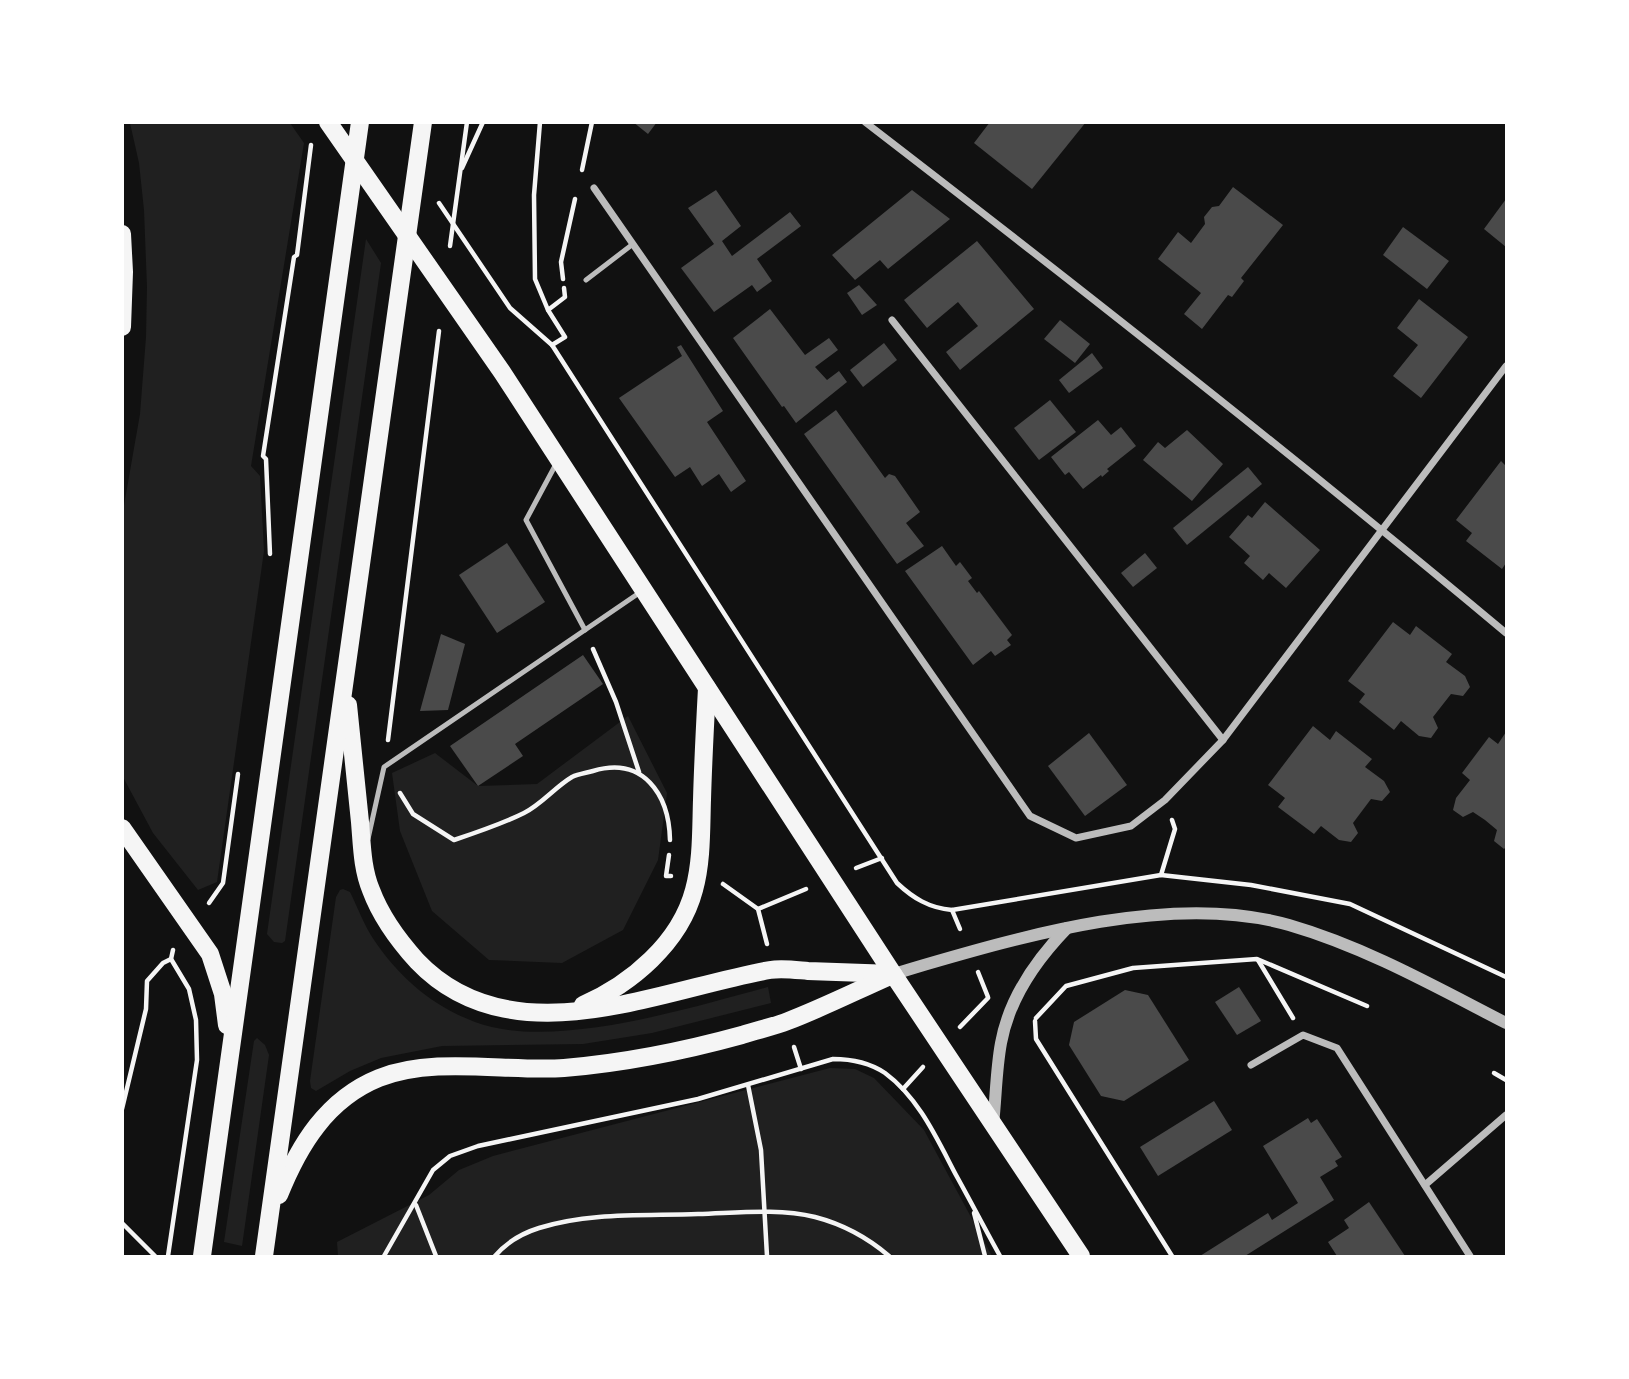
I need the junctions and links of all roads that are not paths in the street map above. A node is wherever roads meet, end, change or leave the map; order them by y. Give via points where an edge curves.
1 (328, 122) edge
2 (360, 122) edge
3 (423, 122) edge
4 (865, 122) edge
5 (594, 188) dead end
6 (122, 234) edge
7 (633, 244) junction
8 (586, 280) dead end
9 (892, 320) dead end
10 (122, 327) edge
11 (1507, 366) edge
12 (559, 460) junction
13 (1382, 529) junction
14 (643, 590) junction
15 (585, 630) junction
16 (1507, 633) edge
17 (345, 677) junction
18 (707, 688) junction
19 (1223, 740) junction
20 (122, 828) edge
21 (363, 863) junction
22 (1067, 928) junction
23 (893, 974) junction
24 (553, 1012) junction
25 (1507, 1023) edge
26 (229, 1063) junction
27 (1251, 1065) dead end
28 (1507, 1115) edge
29 (993, 1124) junction
30 (1425, 1185) junction
31 (268, 1222) junction
32 (203, 1251) edge
33 (264, 1256) edge
34 (1081, 1256) edge
35 (1470, 1256) edge

1 - 12 main road
2 - 26 main road
3 - 17 main road
4 - 13 street
5 - 7 street
6 - 10 main road
7 - 8 lane
7 - 19 street via 1030,816 1076,838 1130,826 1165,800
9 - 19 street
11 - 13 street
12 - 14 main road
12 - 15 lane via 526,520
13 - 16 street
13 - 19 street
14 - 15 lane
14 - 18 main road
15 - 21 lane via 384,767
17 - 21 main road
17 - 31 main road
18 - 23 main road
18 - 24 main road via 696,879 685,915 659,951 621,984 579,1006
20 - 26 main road via 210,954 227,1021
21 - 24 main road via 385,919 404,946 445,986 500,1009
22 - 23 street
22 - 25 street via 1186,914 1286,924 1422,979
22 - 29 street via 1036,964 1012,1008 1001,1044
23 - 24 main road via 774,970 639,1002
23 - 29 main road
23 - 31 main road via 787,1022 648,1057 562,1068 410,1070 381,1077 337,1102 321,1119 289,1169
26 - 32 main road
27 - 30 street via 1303,1035 1337,1048
28 - 30 street
29 - 34 main road
30 - 35 street
31 - 33 main road

